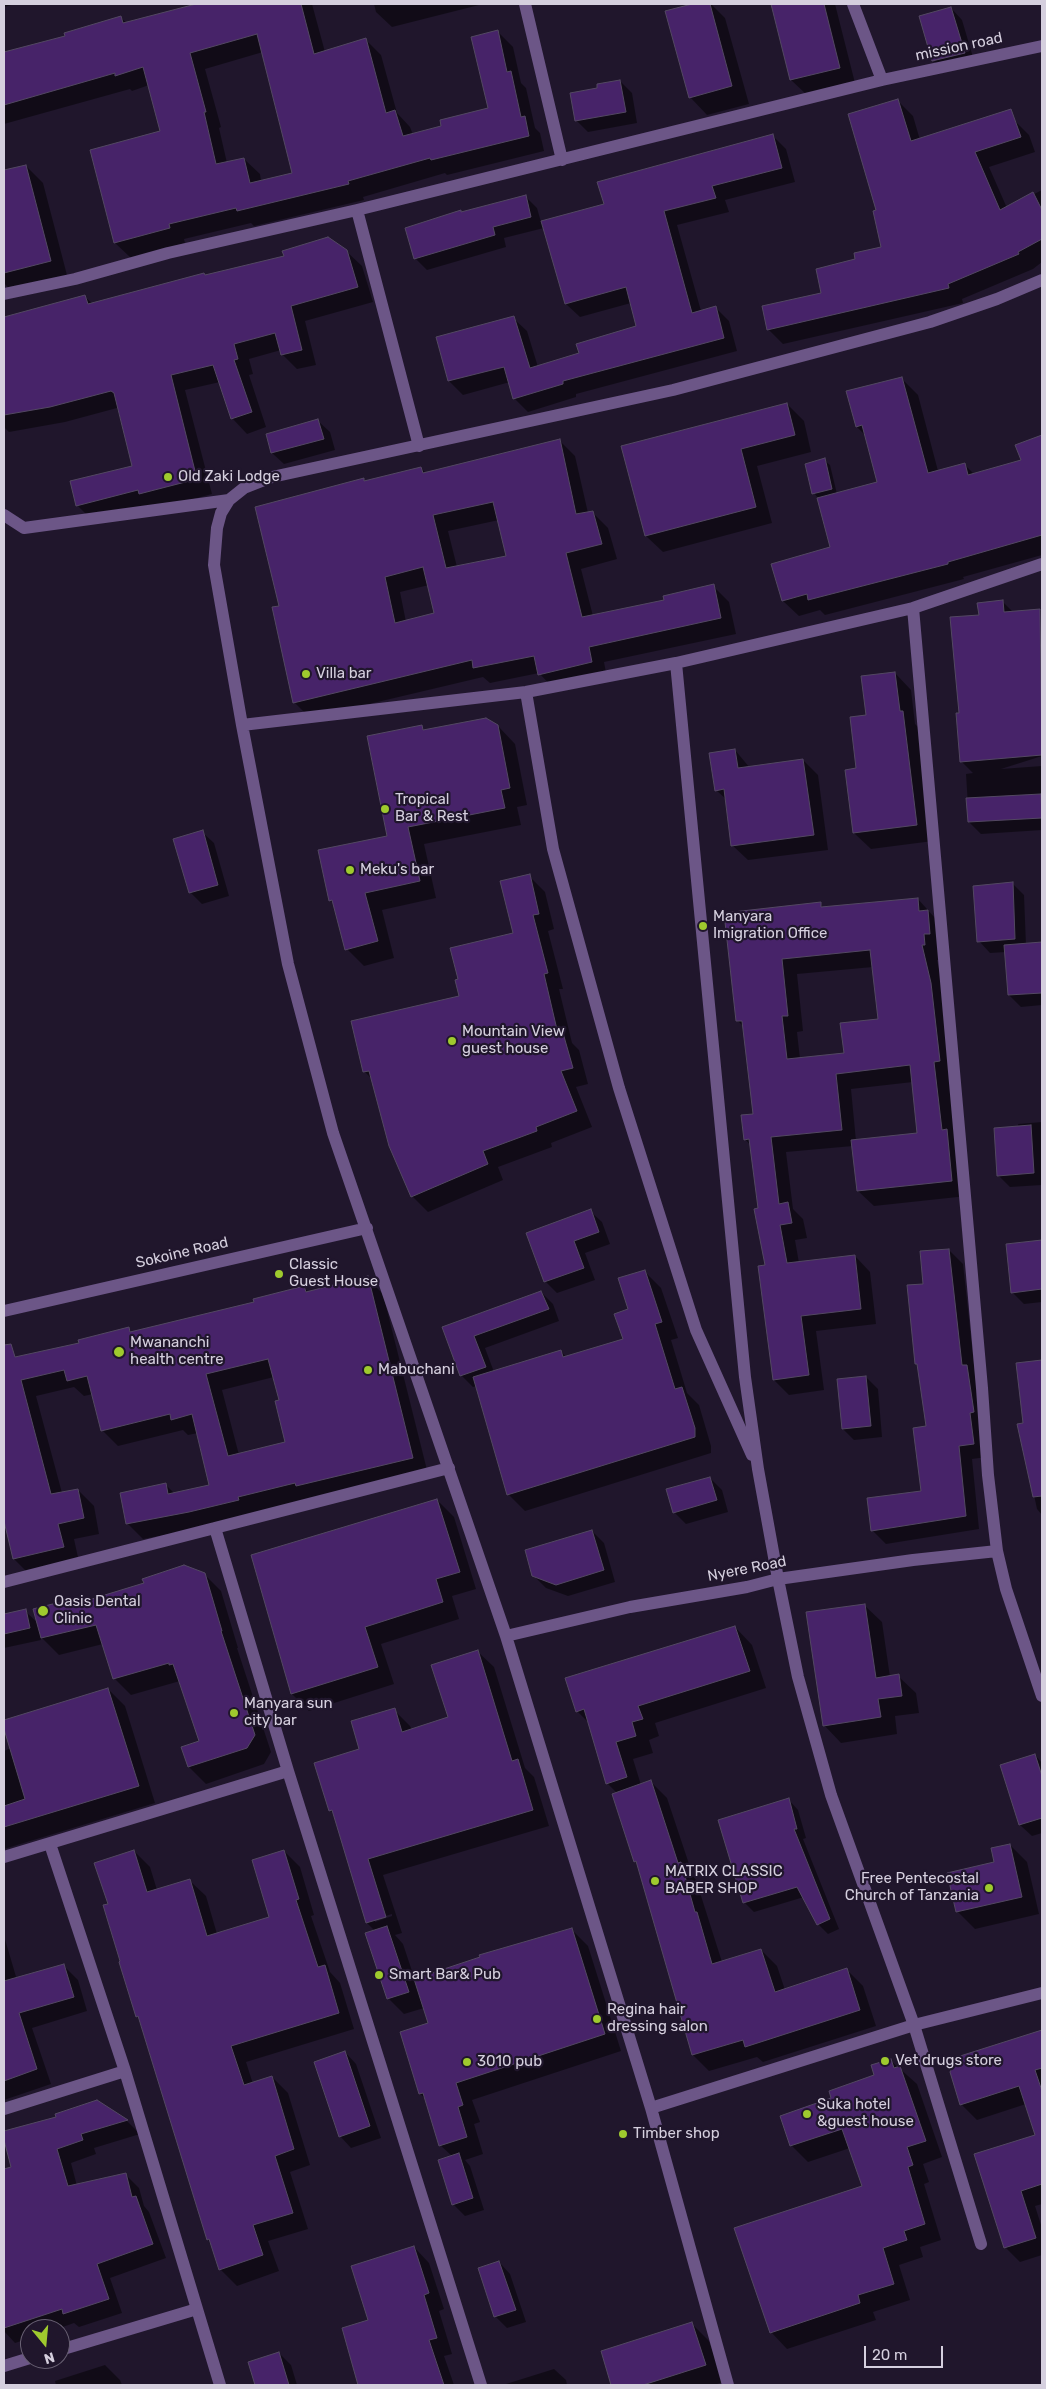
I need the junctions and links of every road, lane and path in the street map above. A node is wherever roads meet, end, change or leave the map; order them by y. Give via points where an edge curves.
1 (525, 4) edge
2 (853, 4) edge
3 (1042, 46) edge
4 (882, 80) junction
5 (562, 160) junction
6 (357, 210) junction
7 (1042, 280) edge
8 (4, 294) edge
9 (418, 446) junction
10 (229, 500) junction
11 (4, 515) edge
12 (1042, 564) edge
13 (913, 608) junction
14 (676, 663) junction
15 (526, 692) junction
16 (242, 725) junction
17 (367, 1228) junction
18 (4, 1311) edge
19 (449, 1468) junction
20 (758, 1469) junction
21 (215, 1528) junction
22 (997, 1551) junction
23 (778, 1579) junction
24 (4, 1582) edge
25 (506, 1636) junction
26 (1042, 1696) edge
27 (288, 1771) junction
28 (50, 1844) junction
29 (4, 1857) edge
30 (1042, 1993) edge
31 (914, 2025) junction
32 (125, 2071) junction
33 (651, 2108) junction
34 (4, 2109) edge
35 (981, 2244) dead end
36 (197, 2309) junction
37 (70, 2347) edge
38 (20, 2361) edge
39 (4, 2366) edge
40 (220, 2385) edge
41 (481, 2385) edge
42 (728, 2385) edge

1 - 5 street
2 - 4 street
3 - 4 street, mission road
4 - 5 street, mission road
5 - 6 street, mission road
6 - 8 street, mission road
6 - 9 street
7 - 9 street via 930,322 673,390
9 - 10 street via 272,477 244,488
10 - 11 street via 24,528
10 - 16 street via 217,528 214,565
12 - 13 street
13 - 14 street
13 - 22 street
14 - 15 street
14 - 20 street via 731,1234
15 - 16 street
15 - 20 street via 553,849 620,1088 696,1330
16 - 17 street via 288,964 333,1132
17 - 18 street, Sokoine Road
17 - 19 street
19 - 21 street
19 - 25 street
20 - 23 street
21 - 24 street
21 - 27 street
22 - 23 street, Nyere Road
22 - 26 street via 1006,1589
23 - 25 street, Nyere Road via 630,1607
23 - 31 street via 798,1677 831,1795
25 - 33 street
27 - 28 street
27 - 41 street
28 - 29 street
28 - 32 street
30 - 31 street
31 - 33 street
31 - 35 street
32 - 34 street
32 - 36 street
33 - 42 street
36 - 37 street
36 - 40 street
38 - 39 street

